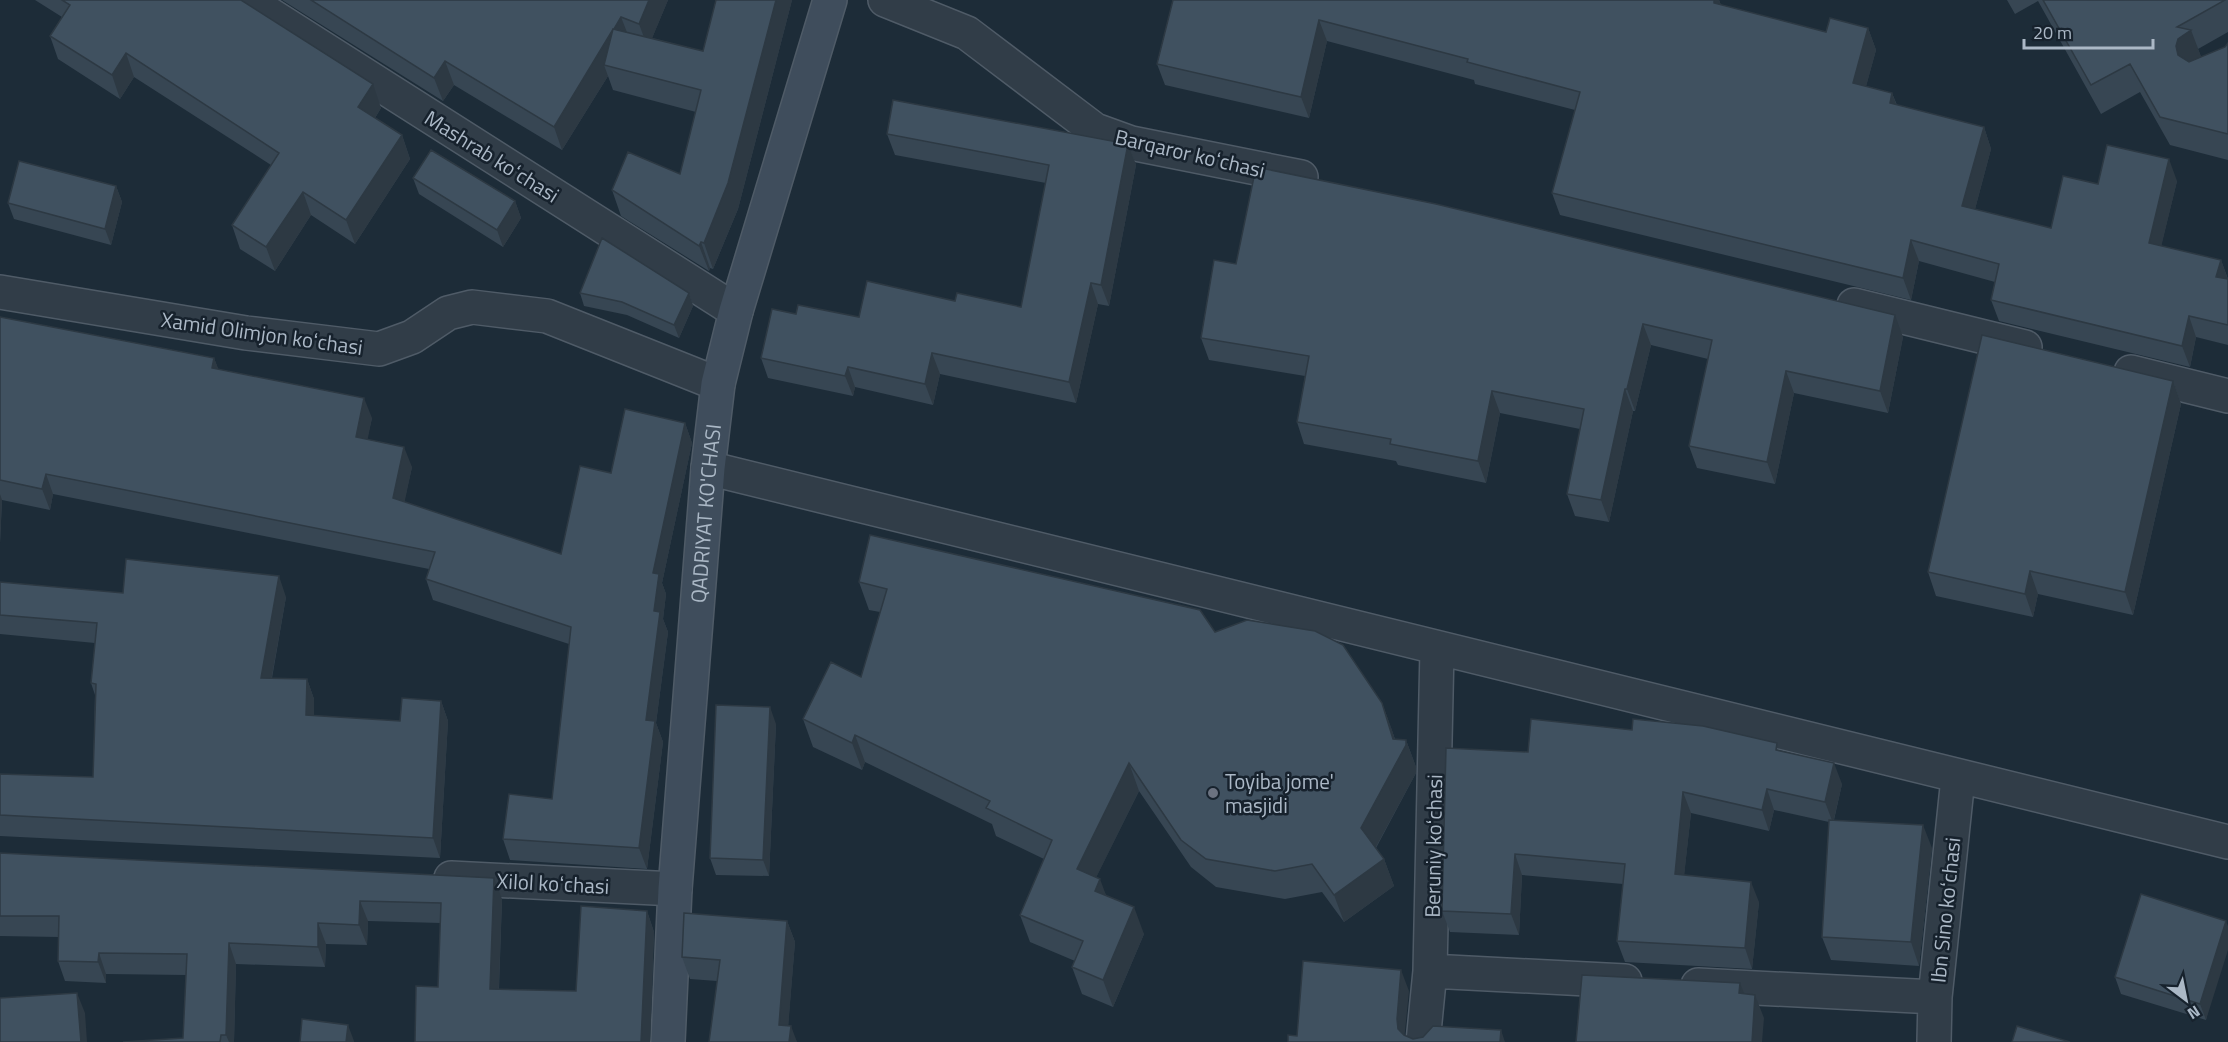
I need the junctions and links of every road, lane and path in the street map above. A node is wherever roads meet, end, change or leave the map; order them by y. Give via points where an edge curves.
1 (247, 0) edge
2 (830, 0) edge
3 (885, 0) edge
4 (1330, 183) edge
5 (0, 292) edge
6 (1820, 297) edge
7 (736, 311) junction
8 (2053, 353) edge
9 (2100, 365) edge
10 (718, 384) junction
11 (2228, 396) edge
12 (708, 468) junction
13 (1437, 649) junction
14 (1958, 778) junction
15 (2228, 842) edge
16 (426, 876) edge
17 (675, 890) junction
18 (1430, 971) junction
19 (1935, 998) junction
20 (668, 1042) edge
21 (1423, 1042) edge
22 (1934, 1042) edge

1 - 7 street, Mashrab koʻchasi
2 - 7 street, QADRIYAT KO'CHASI
3 - 4 street, Barqaror koʻchasi via 967,33 1095,130 1131,143
5 - 10 street, Xamid Olimjon koʻchasi via 246,333 379,349 412,337 448,313 472,307 493,309 547,316
6 - 8 street
7 - 10 street, QADRIYAT KO'CHASI
9 - 11 street
10 - 12 street, QADRIYAT KO'CHASI
12 - 13 street
12 - 17 street, QADRIYAT KO'CHASI
13 - 14 street
13 - 18 street, Beruniy koʻchasi
14 - 15 street
14 - 19 street, Ibn Sino koʻchasi
16 - 17 street, Xilol koʻchasi
17 - 20 street, QADRIYAT KO'CHASI
18 - 19 street
18 - 21 street, Beruniy koʻchasi
19 - 22 street, Ibn Sino koʻchasi

